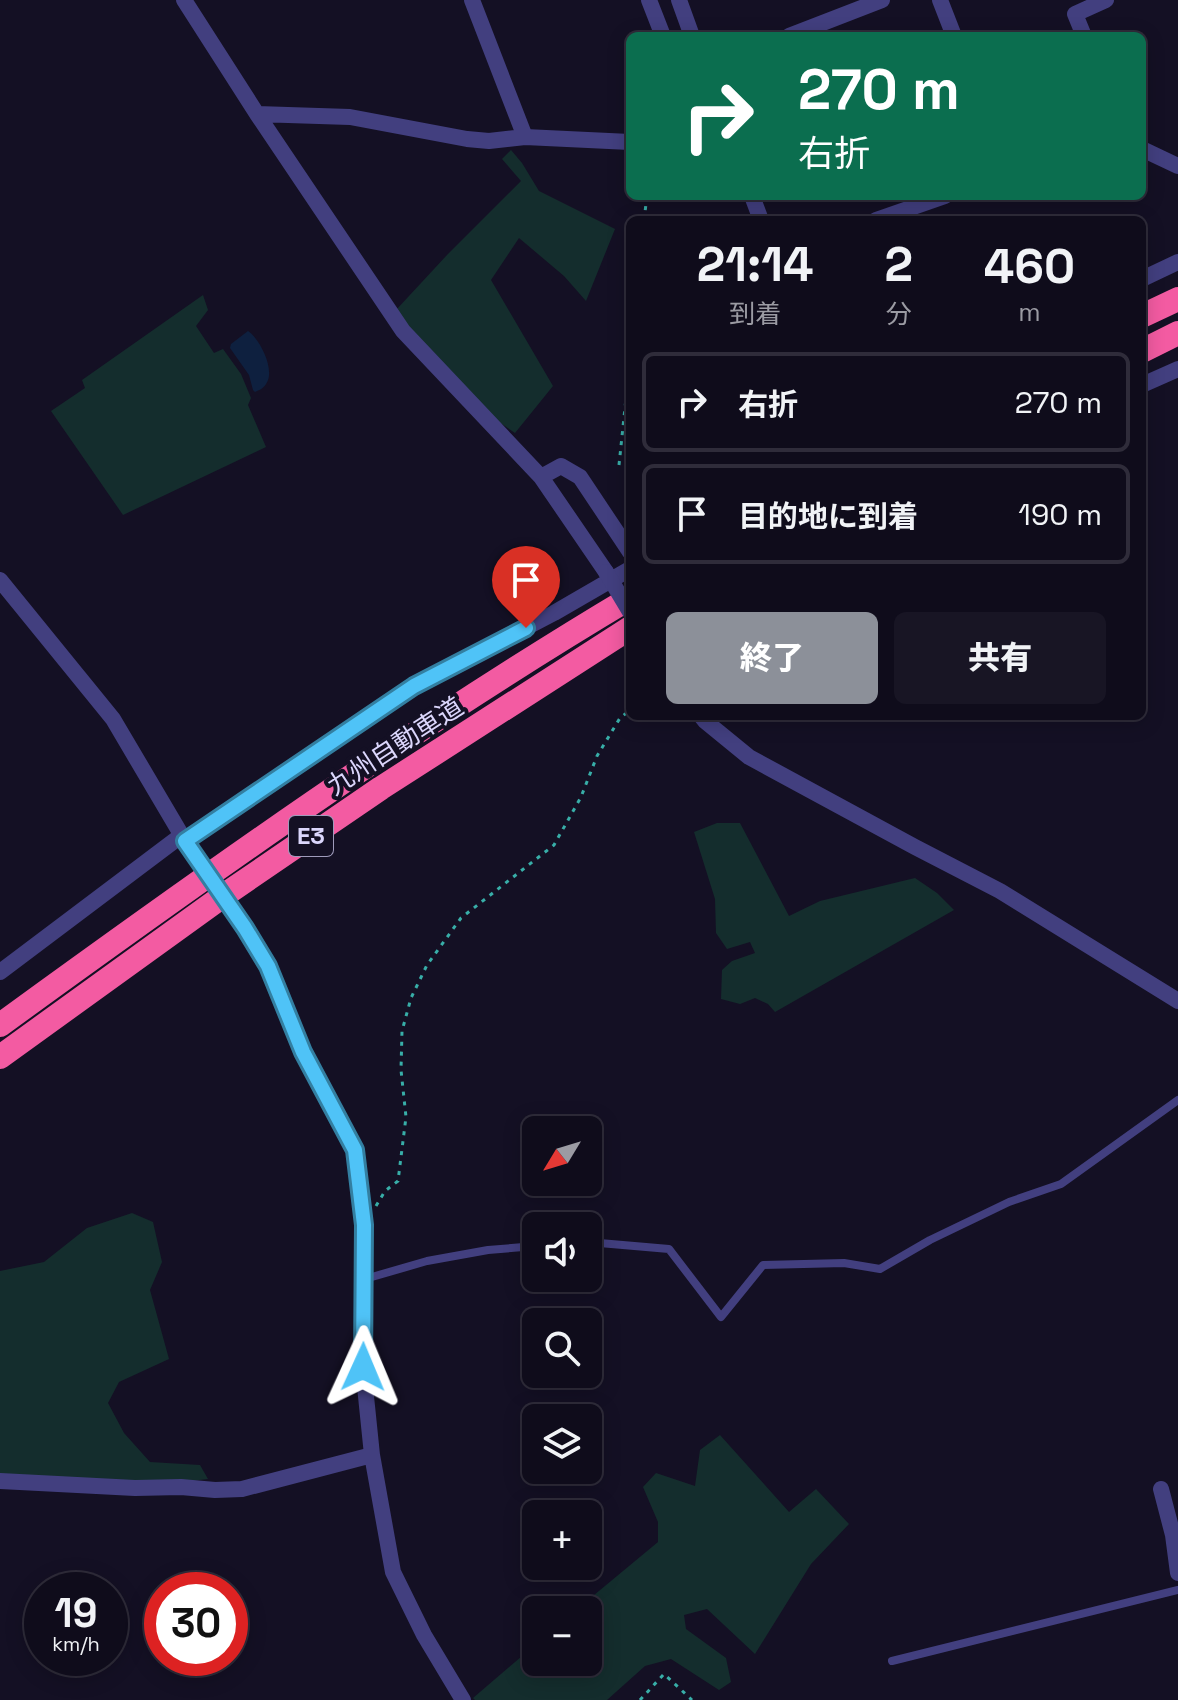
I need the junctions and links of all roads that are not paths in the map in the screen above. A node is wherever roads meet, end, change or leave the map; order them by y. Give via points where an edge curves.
1 (184, 0) edge
2 (472, 0) edge
3 (649, 0) edge
4 (679, 0) edge
5 (882, 0) edge
6 (940, 0) edge
7 (1106, 0) edge
8 (661, 32) edge
9 (691, 32) edge
10 (799, 32) edge
11 (952, 32) edge
12 (1082, 32) edge
13 (257, 114) junction
14 (525, 137) junction
15 (626, 142) edge
16 (1146, 151) edge
17 (1178, 166) edge
18 (934, 200) edge
19 (888, 216) edge
20 (1178, 262) edge
21 (1146, 277) edge
22 (1178, 299) edge
23 (1146, 314) edge
24 (1178, 333) edge
25 (1146, 349) edge
26 (1178, 369) edge
27 (1146, 383) edge
28 (541, 477) junction
29 (626, 546) edge
30 (626, 571) edge
31 (0, 580) edge
32 (626, 601) edge
33 (626, 605) edge
34 (626, 631) edge
35 (706, 720) edge
36 (184, 838) junction
37 (0, 972) edge
38 (1178, 1001) edge
39 (0, 1025) edge
40 (0, 1057) edge
41 (1178, 1100) edge
42 (602, 1243) edge
43 (522, 1247) edge
44 (365, 1279) junction
45 (372, 1455) junction
46 (0, 1481) edge
47 (1161, 1489) dead end
48 (1178, 1573) edge
49 (1178, 1590) edge
50 (892, 1661) dead end
51 (463, 1700) edge

1 - 13 street
2 - 14 street
3 - 8 street
4 - 9 street
5 - 10 street
6 - 11 street
7 - 12 street via 1075,14
13 - 14 street via 350,117 489,141
13 - 28 street via 403,331
14 - 15 street
16 - 17 street
18 - 19 street
20 - 21 street
22 - 23 highway
24 - 25 highway
26 - 27 street
28 - 29 street via 561,466 580,477
28 - 33 street, bridge
30 - 36 street via 414,686
31 - 36 street via 113,719
32 - 39 highway, 九州自動車道 / E3 via 407,739
34 - 40 highway, 九州自動車道 / E3 via 381,788
35 - 38 street via 749,757 1000,891
36 - 37 street
36 - 44 street, bridge via 268,966 303,1052 355,1150
41 - 42 lane via 1061,1184 1009,1202 880,1269 844,1263 763,1265 721,1317 669,1249
43 - 44 lane via 427,1261
44 - 45 street via 363,1367
45 - 46 street via 242,1489
45 - 51 street via 393,1572
47 - 48 street
49 - 50 lane

